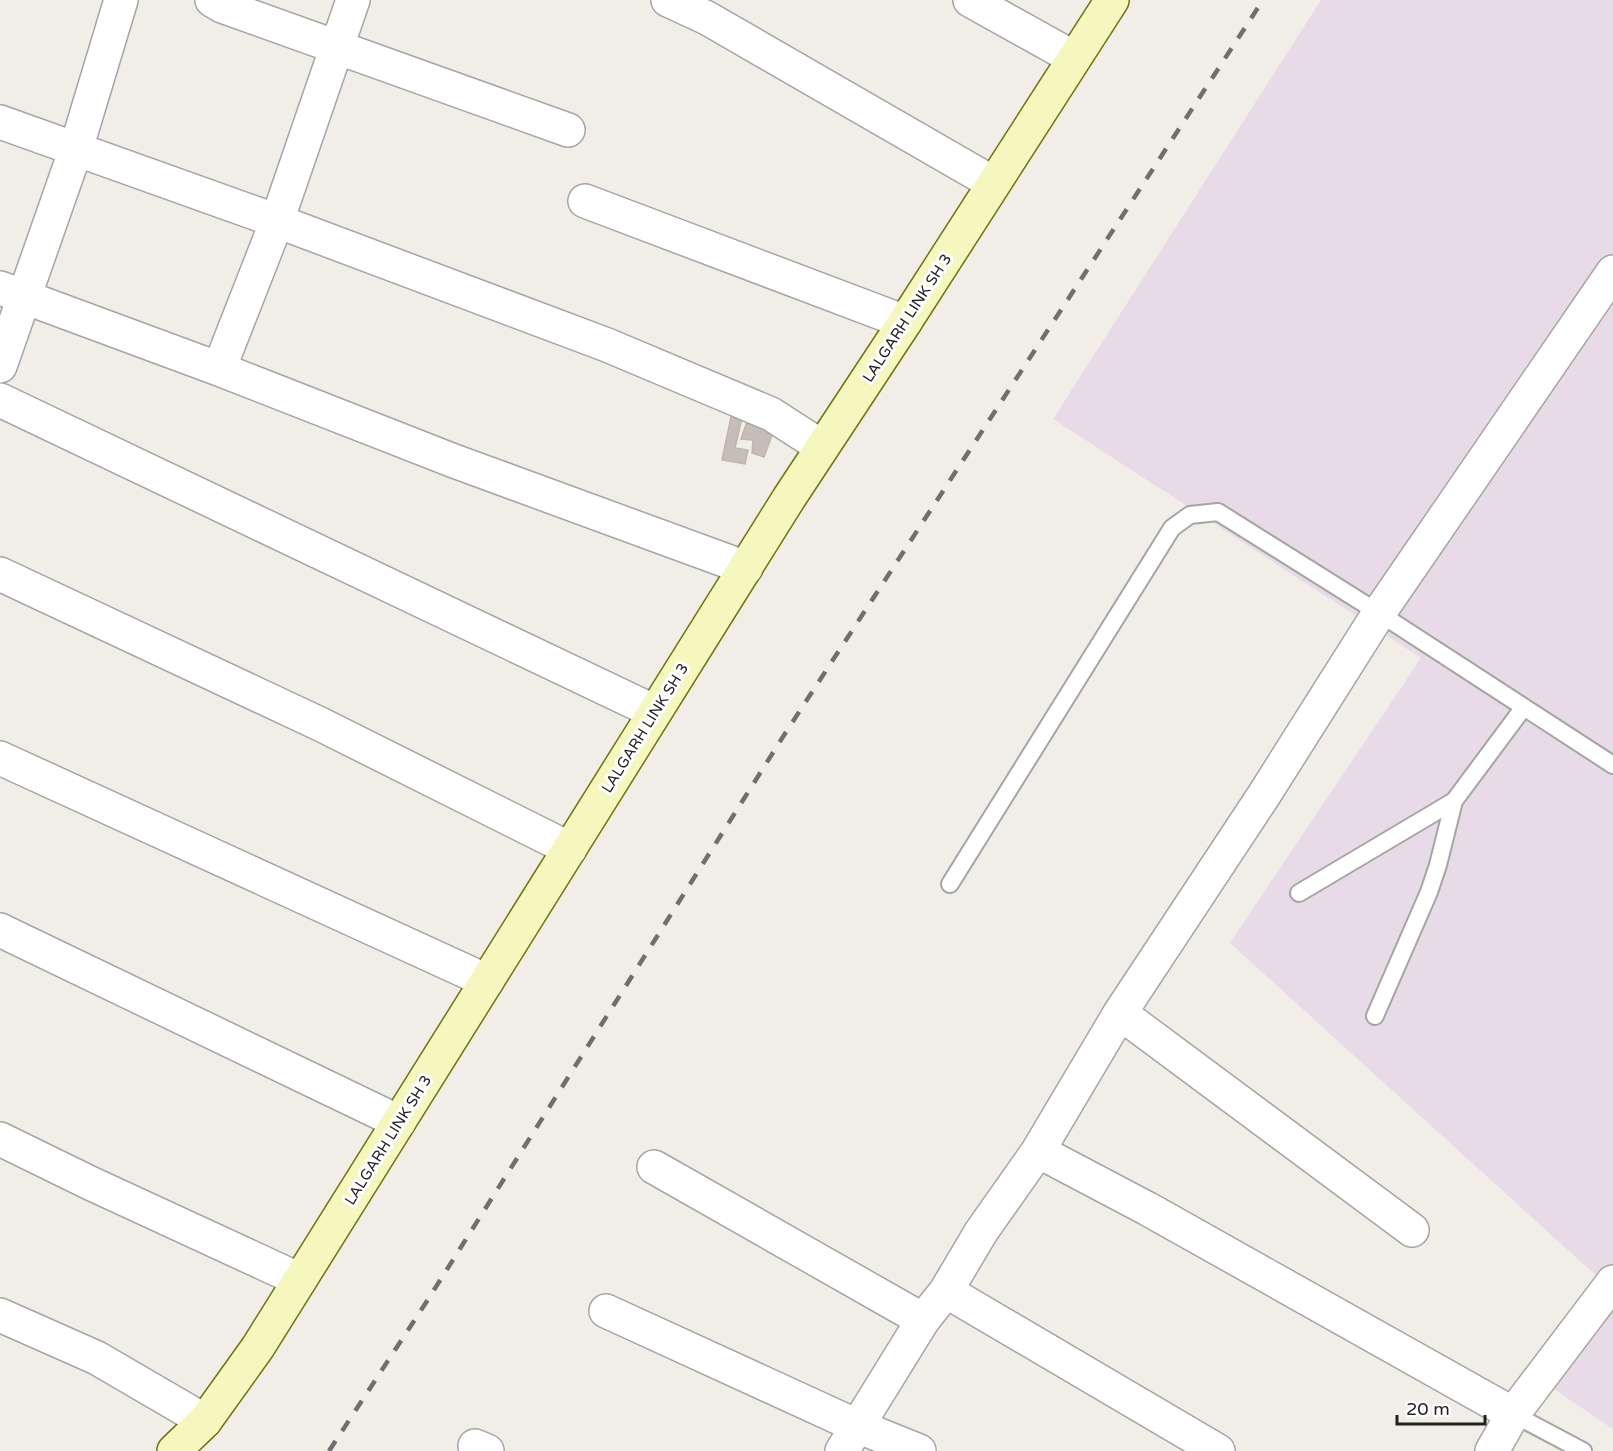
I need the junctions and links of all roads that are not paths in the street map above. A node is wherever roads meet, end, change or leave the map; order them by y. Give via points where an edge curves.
1 (121, 0) edge
2 (212, 0) edge
3 (353, 0) edge
4 (668, 0) edge
5 (970, 0) edge
6 (1112, 0) edge
7 (337, 47) junction
8 (1074, 58) junction
9 (0, 122) edge
10 (568, 130) dead end
11 (76, 149) junction
12 (993, 183) junction
13 (585, 201) dead end
14 (277, 222) junction
15 (1613, 272) edge
16 (13, 292) edge
17 (905, 322) junction
18 (0, 366) edge
19 (219, 369) junction
20 (0, 400) edge
21 (822, 447) junction
22 (746, 568) junction
23 (0, 574) edge
24 (1379, 613) junction
25 (1524, 707) junction
26 (655, 712) junction
27 (0, 758) edge
28 (1613, 765) edge
29 (1454, 801) junction
30 (570, 849) junction
31 (950, 884) dead end
32 (1299, 893) dead end
33 (0, 930) edge
34 (487, 981) junction
35 (1120, 1013) junction
36 (1375, 1016) dead end
37 (399, 1122) junction
38 (0, 1139) edge
39 (1038, 1152) junction
40 (654, 1167) dead end
41 (1412, 1230) dead end
42 (300, 1280) junction
43 (1613, 1282) edge
44 (946, 1291) junction
45 (606, 1311) dead end
46 (0, 1315) edge
47 (923, 1320) junction
48 (1513, 1414) junction
49 (205, 1421) junction
50 (849, 1438) edge
51 (174, 1451) edge
52 (919, 1451) edge
53 (1218, 1451) edge
54 (1492, 1451) edge
55 (1582, 1451) edge

1 - 11 street
2 - 7 street
3 - 7 street
4 - 12 street via 707,18
5 - 8 street
6 - 8 street, LALGARH LINK SH 3
7 - 10 street
7 - 14 street
8 - 12 street, LALGARH LINK SH 3
9 - 11 street
11 - 14 street
11 - 16 street
12 - 17 street, LALGARH LINK SH 3
13 - 17 street
14 - 19 street
14 - 21 street via 607,345 771,414
15 - 24 street
16 - 18 street
16 - 19 street
17 - 21 street, LALGARH LINK SH 3
19 - 22 street via 454,461
20 - 26 street
21 - 22 street, LALGARH LINK SH 3
22 - 26 street, LALGARH LINK SH 3
23 - 30 street via 320,724
24 - 25 lane
24 - 31 lane via 1218,512 1190,515 1172,528
24 - 35 street
25 - 28 lane
25 - 29 lane
26 - 30 street, LALGARH LINK SH 3
27 - 34 street
29 - 32 lane
29 - 36 lane via 1429,892
30 - 34 street, LALGARH LINK SH 3
33 - 37 street
34 - 37 street, LALGARH LINK SH 3
35 - 39 street
35 - 41 street
37 - 42 street, LALGARH LINK SH 3
38 - 42 street
39 - 44 street via 981,1232
39 - 48 street via 1148,1209
40 - 47 street
42 - 49 street, LALGARH LINK SH 3
43 - 48 street
44 - 47 street
44 - 53 street
45 - 50 street
46 - 49 street via 97,1358
47 - 50 street
48 - 54 street
48 - 55 lane
49 - 51 street, LALGARH LINK SH 3
50 - 52 street

